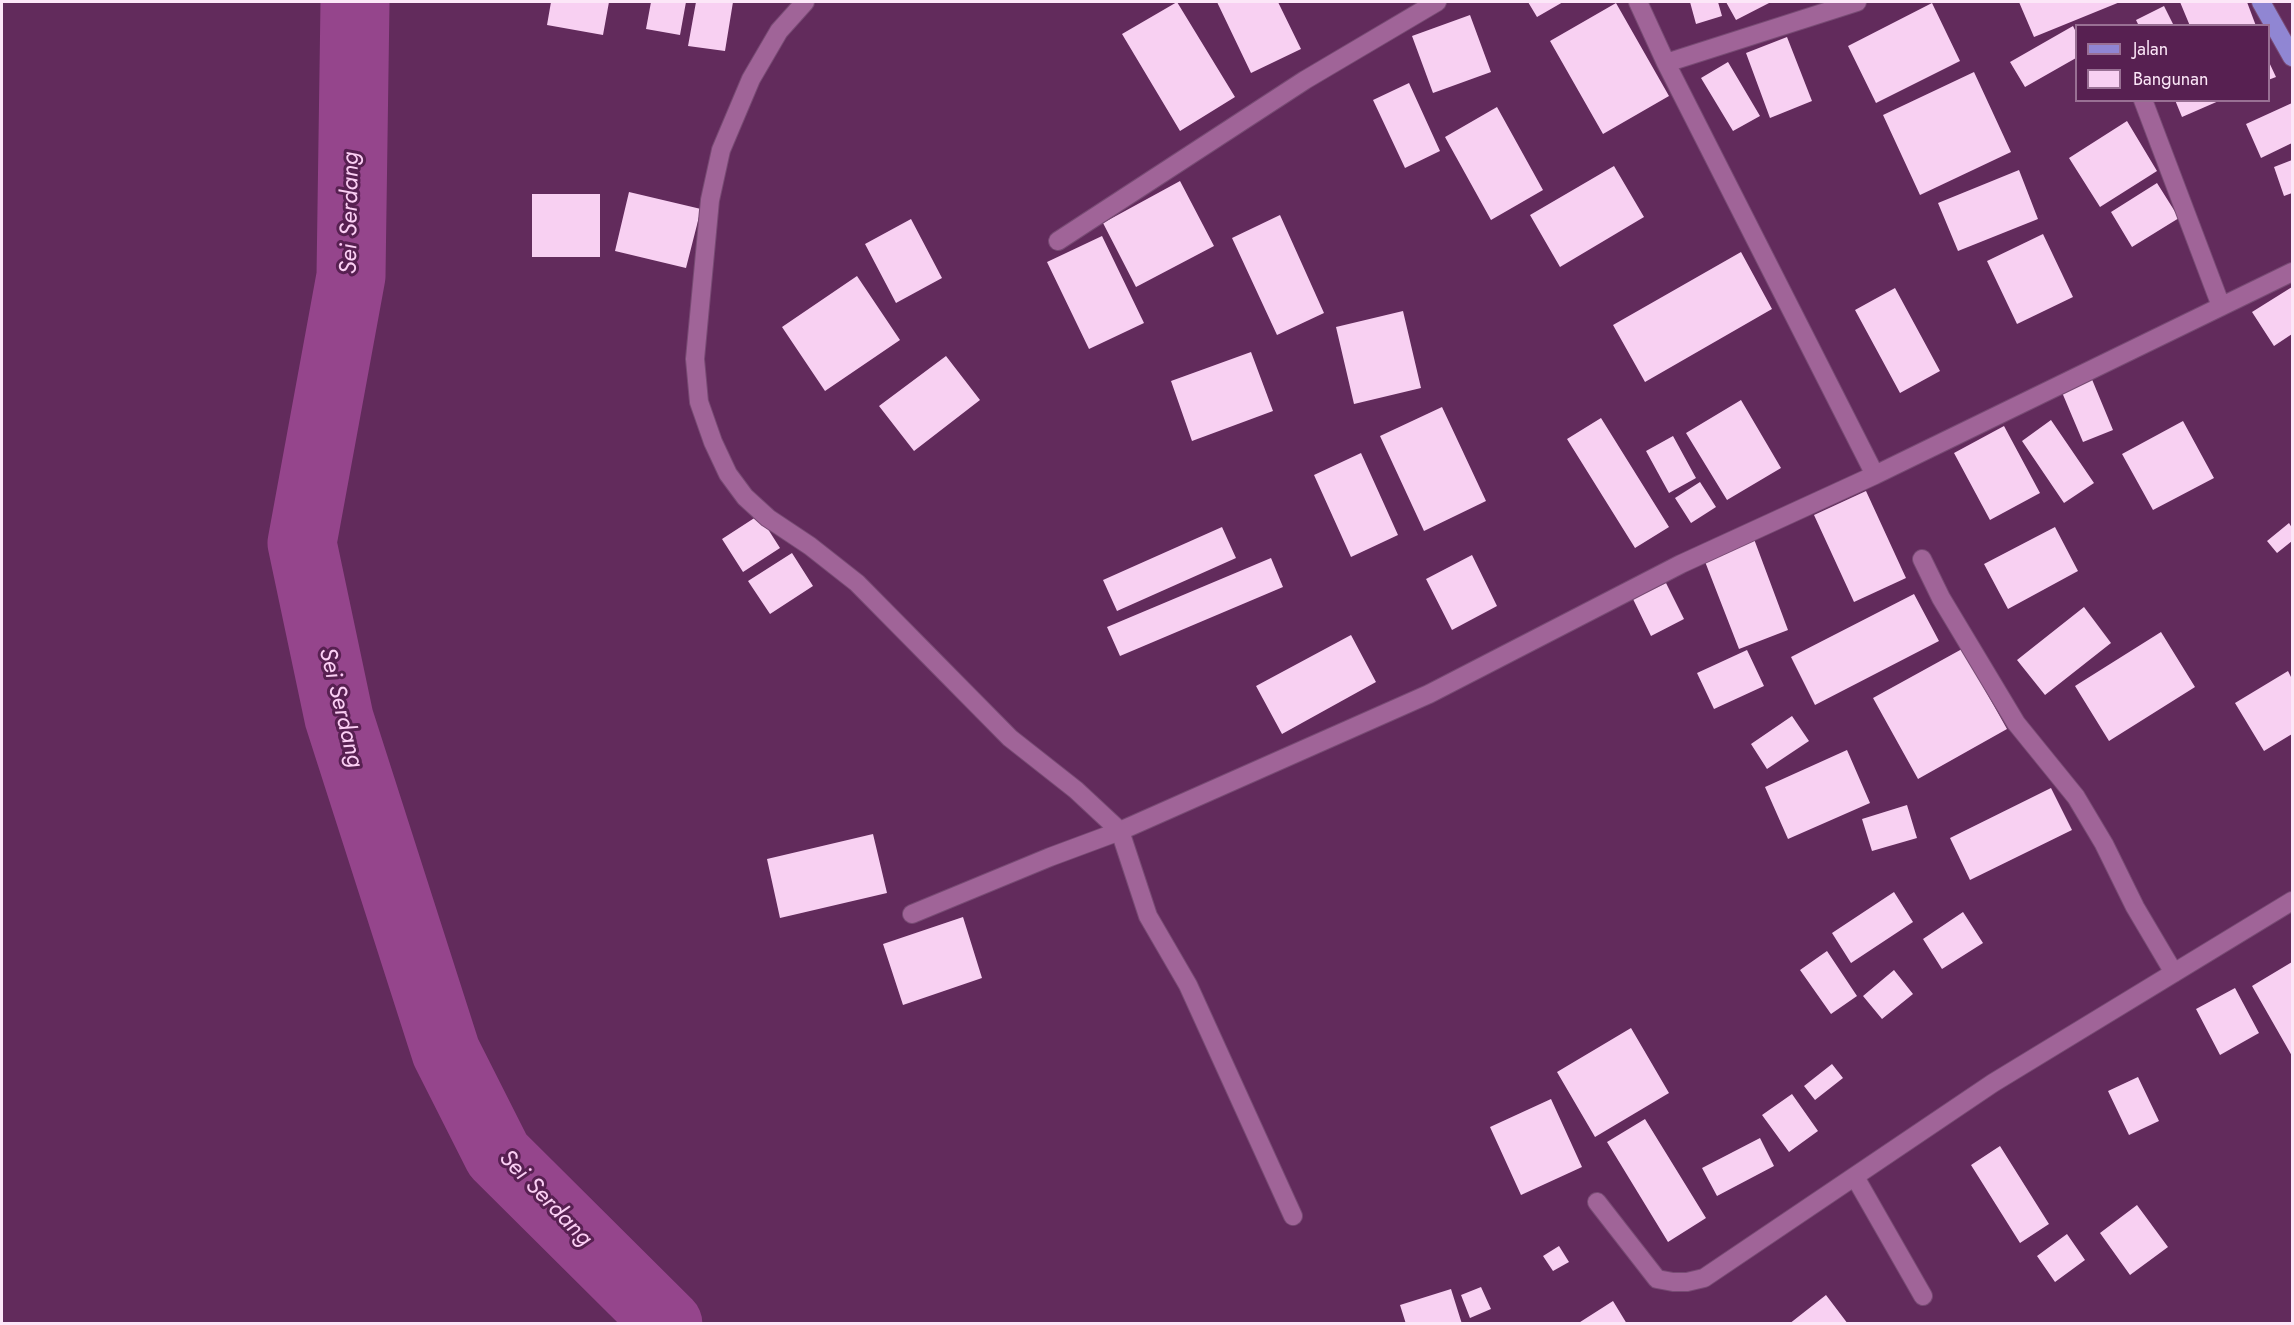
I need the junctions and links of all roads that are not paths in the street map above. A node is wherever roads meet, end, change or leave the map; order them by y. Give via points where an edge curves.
1 (804, 2) edge
2 (1437, 2) edge
3 (1638, 2) edge
4 (1857, 2) edge
5 (2261, 2) edge
6 (2292, 57) edge
7 (1666, 63) junction
8 (2144, 102) edge
9 (1058, 241) dead end
10 (2292, 272) edge
11 (2221, 306) junction
12 (1875, 475) junction
13 (1922, 559) dead end
14 (1120, 831) junction
15 (2291, 906) edge
16 (912, 914) dead end
17 (2174, 973) junction
18 (1855, 1177) junction
19 (1597, 1202) dead end
20 (1293, 1216) dead end
21 (1923, 1296) dead end

1 - 14 street via 779,31 751,79 721,150 710,200 695,359 699,402 713,442 728,474 745,497 856,583 1010,738
2 - 9 street via 1305,80
3 - 7 street
4 - 7 street
5 - 6 main road
7 - 12 street
8 - 11 street
10 - 11 street
11 - 12 street
12 - 14 street via 1681,564 1429,694
13 - 17 street via 2016,723 2081,806
14 - 16 street
14 - 20 street via 1148,916 1188,985
15 - 17 street
17 - 18 street via 1993,1083
18 - 19 street via 1704,1278 1687,1282 1662,1281 1652,1275
18 - 21 street

